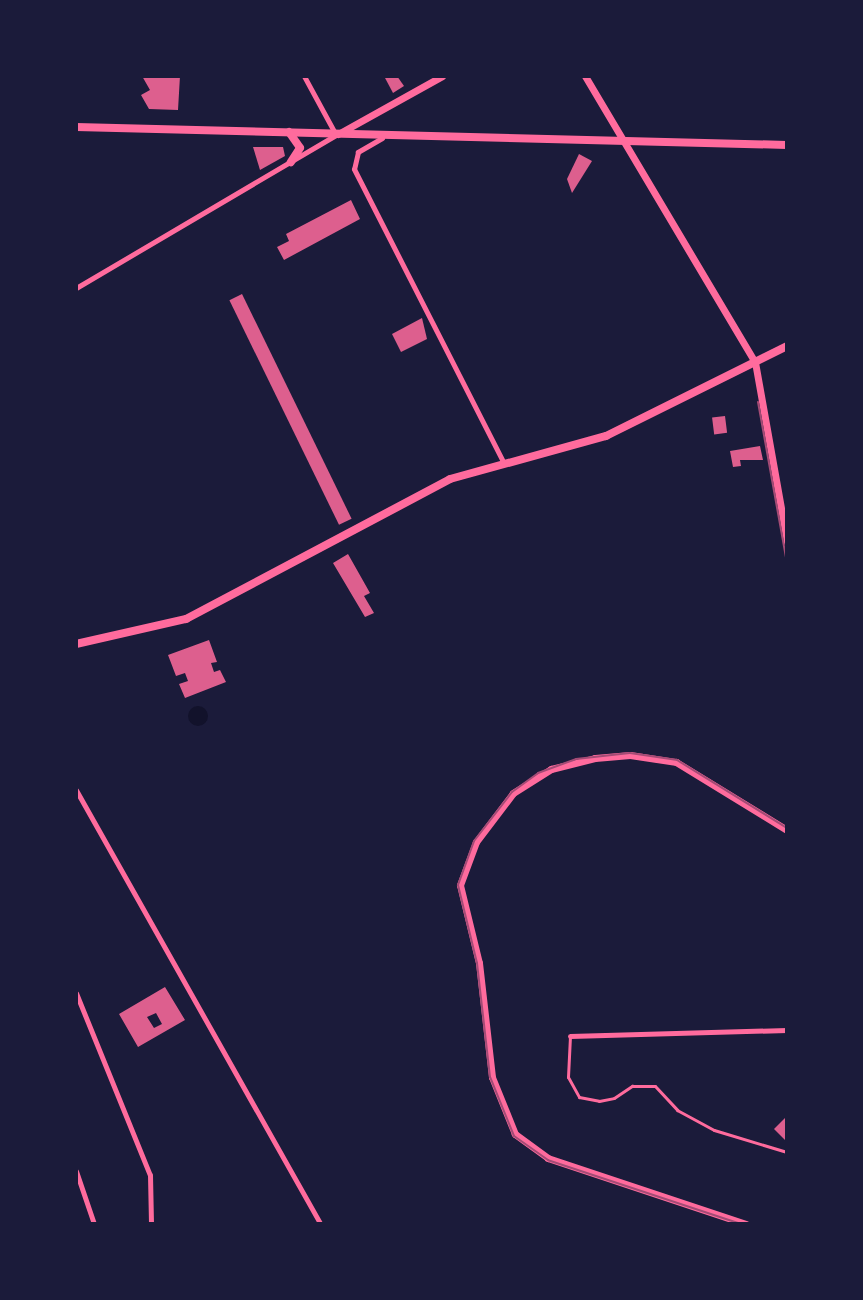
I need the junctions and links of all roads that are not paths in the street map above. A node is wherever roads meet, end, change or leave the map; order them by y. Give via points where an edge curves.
1 (304, 76) edge
2 (442, 76) edge
3 (585, 76) edge
4 (76, 127) edge
5 (289, 132) junction
6 (336, 135) junction
7 (382, 138) junction
8 (626, 141) junction
9 (787, 145) edge
10 (291, 162) junction
11 (76, 288) edge
12 (787, 346) edge
13 (755, 362) junction
14 (503, 462) junction
15 (784, 506) edge
16 (787, 542) edge
17 (76, 644) edge
18 (76, 790) edge
19 (787, 830) edge
20 (76, 993) edge
21 (787, 1030) edge
22 (570, 1036) joint
23 (787, 1152) edge
24 (76, 1171) edge
25 (94, 1224) edge
26 (151, 1224) edge
27 (321, 1224) edge
28 (746, 1224) edge

1 - 6 street
2 - 6 street
3 - 8 street
4 - 5 main road
5 - 6 main road
5 - 10 main road via 300,148
6 - 7 main road
6 - 10 street
7 - 8 main road
7 - 14 street via 358,152 354,169
8 - 9 main road
8 - 13 street
10 - 11 street
12 - 13 main road
13 - 14 main road via 606,436
13 - 15 street
14 - 17 main road via 424,492 186,619
15 - 16 street
18 - 27 street
19 - 28 street via 676,762 630,755 595,758 551,769 513,793 476,842 460,885 479,963 492,1077 515,1134 531,1150 559,1163
20 - 26 street via 150,1175
21 - 22 street
22 - 23 lane via 568,1077 579,1097 599,1101 632,1086 655,1086 677,1110 714,1130
24 - 25 street

